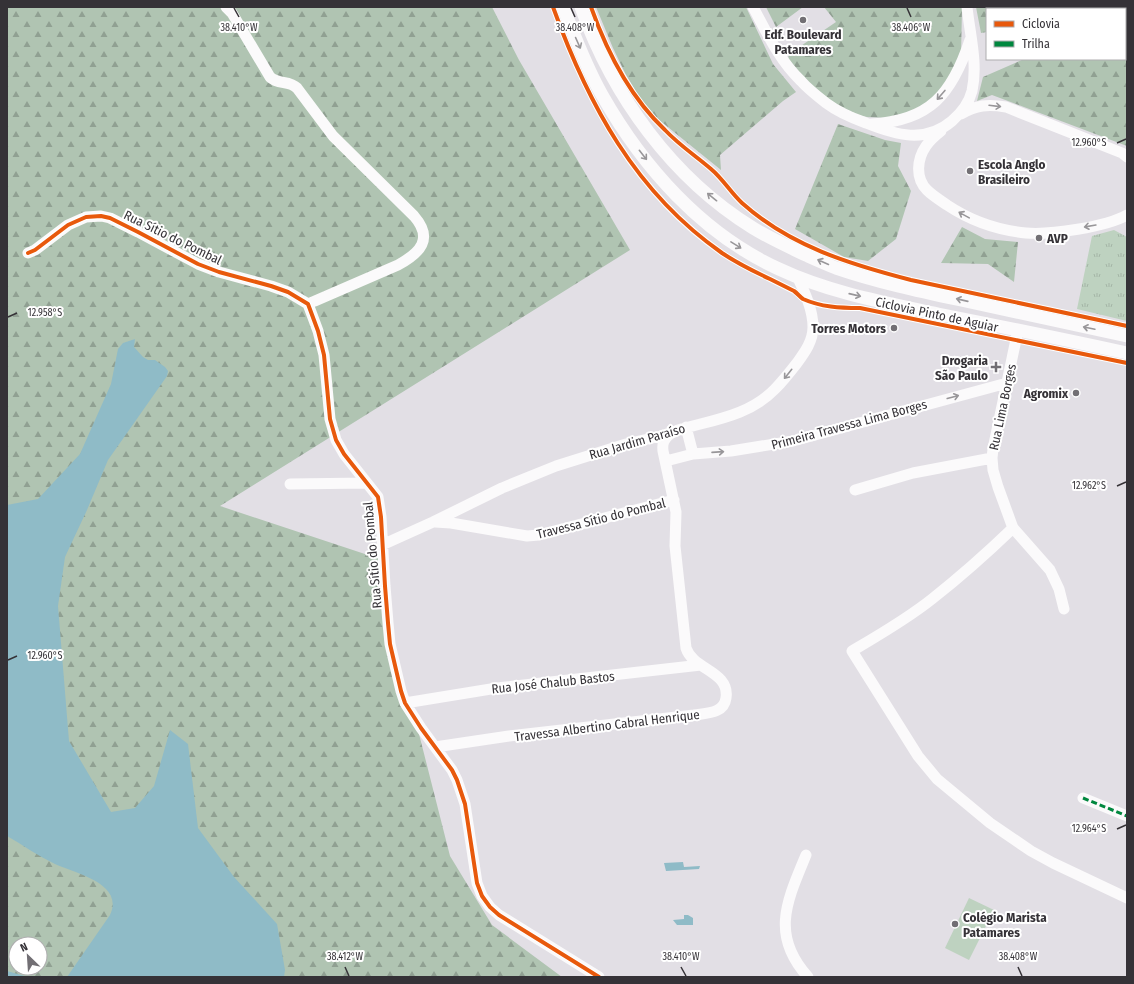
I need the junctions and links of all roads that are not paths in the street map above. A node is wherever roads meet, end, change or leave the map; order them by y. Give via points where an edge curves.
1 (226, 7) edge
2 (563, 7) edge
3 (581, 7) edge
4 (753, 7) edge
5 (967, 7) edge
6 (971, 36) junction
7 (954, 79) junction
8 (973, 84) junction
9 (958, 116) junction
10 (909, 118) junction
11 (867, 124) junction
12 (944, 128) junction
13 (913, 136) junction
14 (1125, 155) edge
15 (1127, 215) edge
16 (1109, 223) junction
17 (1127, 227) edge
18 (28, 253) dead end
19 (798, 278) junction
20 (308, 304) junction
21 (1018, 330) junction
22 (1127, 336) edge
23 (1127, 353) edge
24 (1007, 383) junction
25 (686, 427) junction
26 (670, 434) junction
27 (693, 454) junction
28 (992, 458) junction
29 (666, 462) junction
30 (367, 483) junction
31 (290, 484) dead end
32 (855, 490) dead end
33 (674, 500) junction
34 (433, 522) junction
35 (1013, 528) junction
36 (382, 545) junction
37 (1064, 609) dead end
38 (701, 665) junction
39 (406, 703) junction
40 (435, 747) junction
41 (1083, 798) dead end
42 (1127, 816) edge
43 (806, 855) dead end
44 (1127, 898) edge
45 (599, 977) edge
46 (808, 977) edge

1 - 20 street via 270,77 274,81 293,84 297,88 333,136 414,216 424,231 422,245 408,259
2 -> 19 main road via 601,94 618,122 661,179 708,225 730,241
22 -> 3 main road via 901,287 862,276 834,267 759,232 703,190 656,140 617,86 602,59
4 - 11 street via 778,53 799,80 826,104
5 - 6 street
6 - 7 street
6 - 8 street
7 - 8 street via 965,77
7 -> 10 street via 928,108
8 - 9 street via 969,98
9 - 12 street
9 -> 14 street via 977,106 1006,107
10 - 11 street
10 - 13 street via 907,127
11 - 13 street via 885,131
12 - 13 street
16 -> 12 street via 1050,233 1027,233 995,228 964,215 936,198 921,183 918,164 921,154 926,145
15 - 16 street
16 - 17 street
18 - 20 street, Rua Sítio do Pombal via 68,225 86,217 101,216 110,218 198,264 288,292
19 -> 21 main road via 897,305
19 -> 25 street, Rua Jardim Paraíso via 808,300 813,331 810,342 792,370 775,389 745,410
20 - 30 street, Rua Sítio do Pombal via 324,355 330,419 336,440
21 - 23 main road
21 - 24 street, Rua Lima Borges
27 -> 24 street, Primeira Travessa Lima Borges via 793,441
24 - 28 street, Rua Lima Borges
25 - 26 street, Rua Jardim Paraíso
25 - 27 street
26 - 29 street, Travessa Albertino Cabral Henrique via 662,444
26 - 34 street, Rua Jardim Paraíso via 556,466 509,485
27 - 29 street, Primeira Travessa Lima Borges
28 - 32 street via 913,473
28 - 35 street, Rua Lima Borges via 998,487
29 - 33 street, Travessa Albertino Cabral Henrique
30 - 31 street
30 - 36 street, Rua Sítio do Pombal via 378,497
33 - 34 street, Travessa Sítio do Pombal via 539,535 527,536
33 - 38 street, Travessa Albertino Cabral Henrique via 676,553 686,648 688,654
34 - 36 street, Rua Jardim Paraíso
35 - 37 street, Rua Lima Borges via 1050,570 1059,589
35 - 44 street via 931,600 852,651 910,744 937,779 990,823 1031,851
36 - 39 street, Rua Sítio do Pombal via 390,644
38 - 39 street, Rua José Chalub Bastos via 497,688
38 - 40 street, Travessa Albertino Cabral Henrique via 720,678 727,693 726,701 716,712
39 - 40 street, Rua Sítio do Pombal
40 - 45 street, Rua Sítio do Pombal via 452,770 461,791 477,883 482,896 499,916
41 - 42 street
43 - 46 street via 787,903 785,920 792,954

